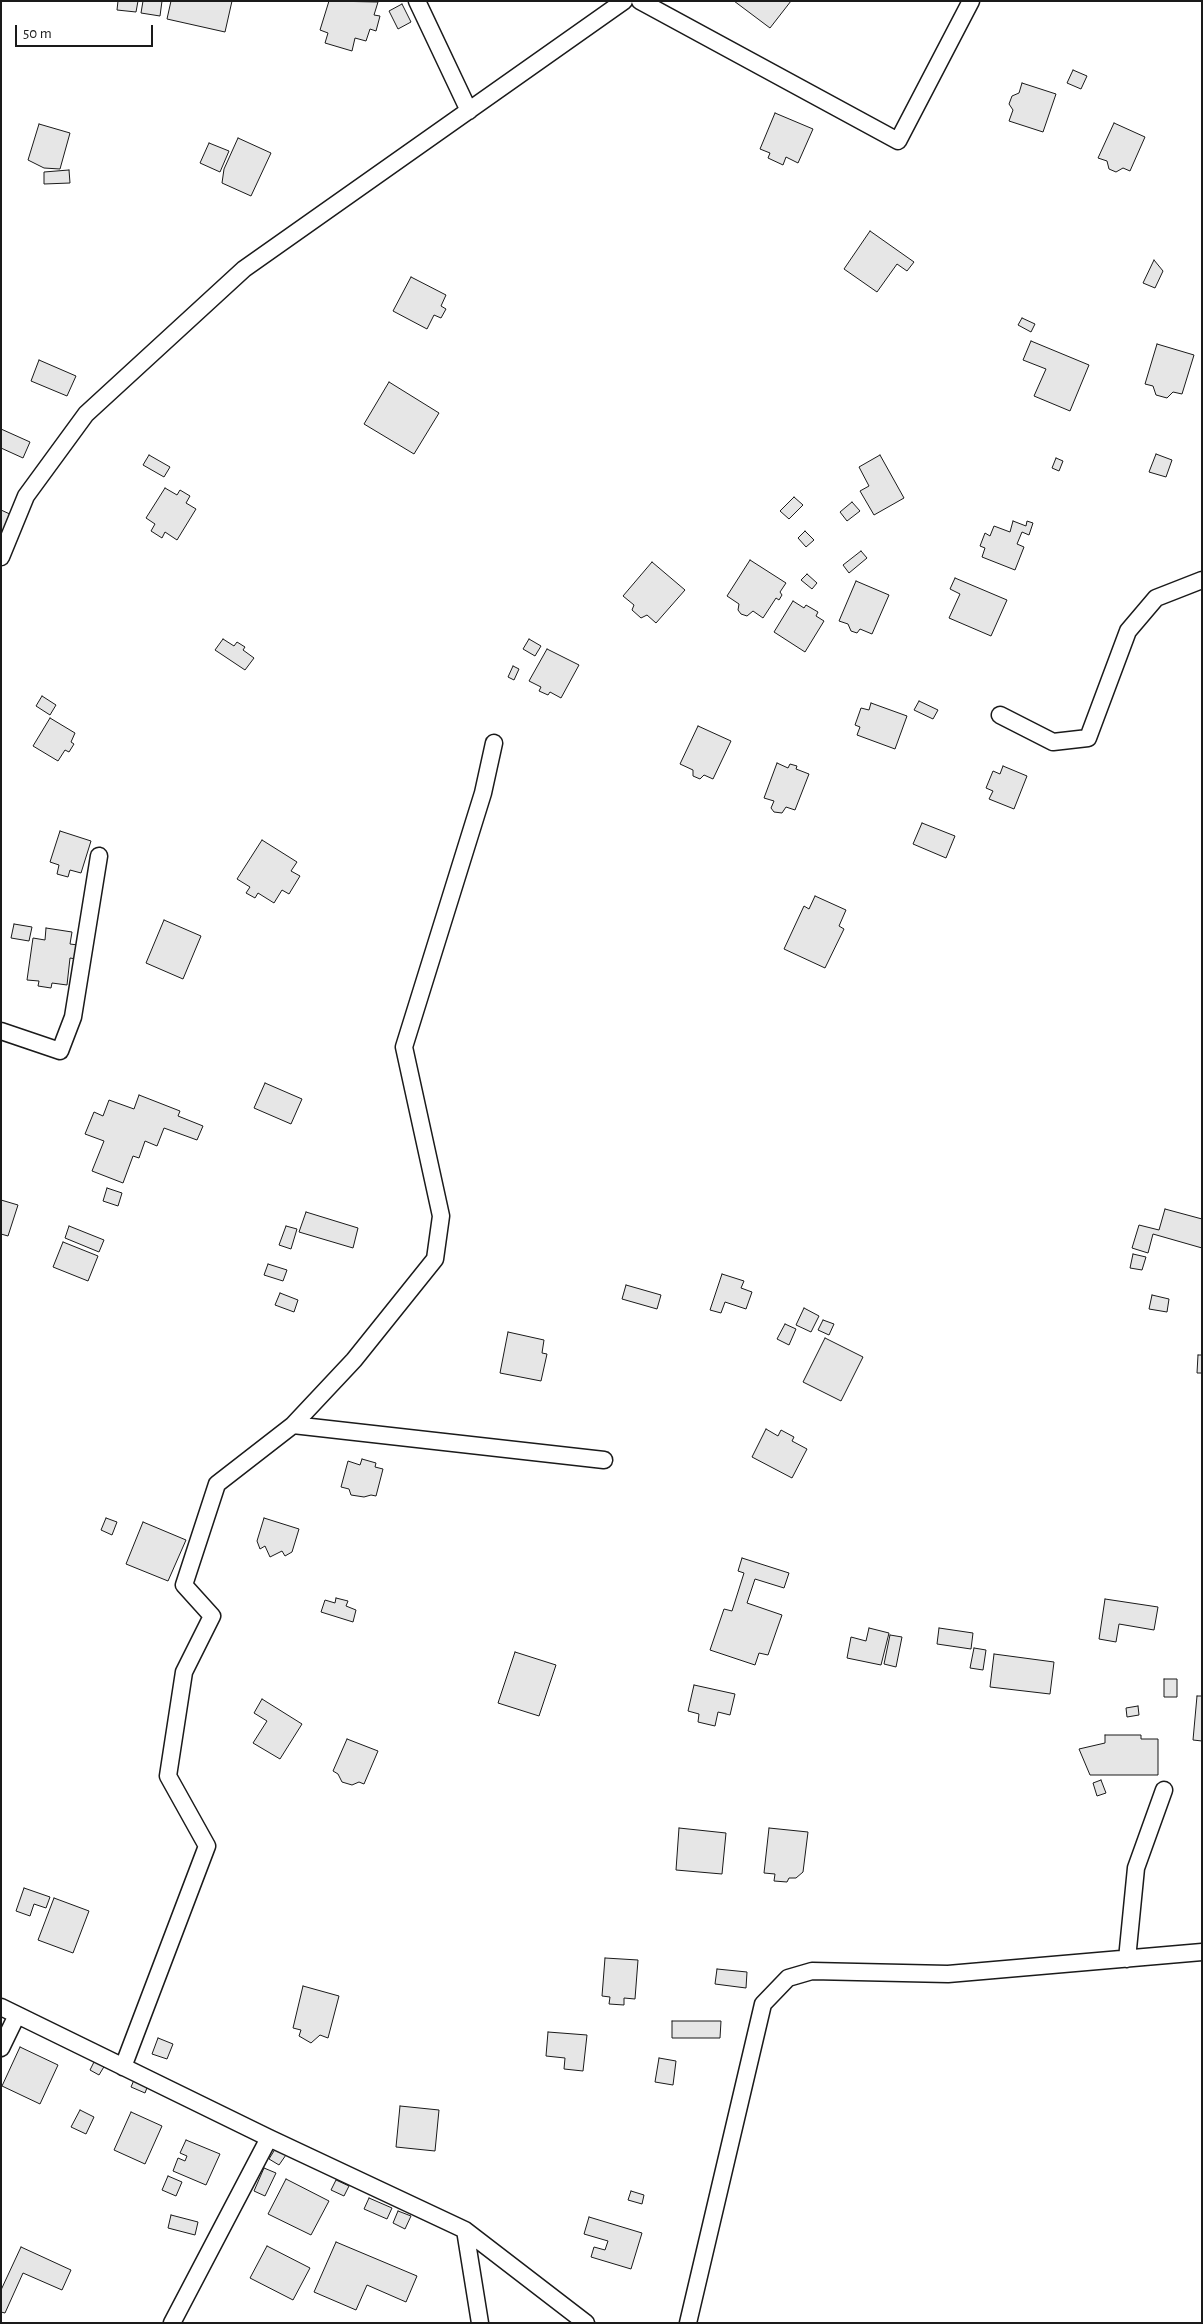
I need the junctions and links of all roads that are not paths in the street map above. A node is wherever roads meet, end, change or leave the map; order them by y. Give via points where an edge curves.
1 (417, 1) edge
2 (624, 1) edge
3 (640, 1) edge
4 (971, 1) edge
5 (469, 111) junction
6 (1, 557) edge
7 (1202, 580) edge
8 (1000, 715) dead end
9 (494, 743) dead end
10 (99, 856) dead end
11 (1, 1031) edge
12 (293, 1425) junction
13 (604, 1460) dead end
14 (1164, 1790) dead end
15 (1202, 1952) edge
16 (1127, 1959) junction
17 (1, 2007) edge
18 (17, 2015) junction
19 (1, 2048) edge
20 (123, 2067) junction
21 (269, 2138) junction
22 (465, 2230) junction
23 (172, 2323) edge
24 (480, 2323) edge
25 (586, 2323) edge
26 (688, 2323) edge

1 - 5 street
2 - 5 street
3 - 4 street via 898,142
5 - 6 street via 244,269 86,414 26,496
7 - 8 street via 1156,598 1128,631 1088,738 1053,742
9 - 12 street via 483,793 404,1046 441,1216 435,1259 354,1360
10 - 11 street via 73,1017 60,1052
12 - 13 street
12 - 20 street via 217,1484 184,1585 212,1616 184,1672 168,1776 208,1846
14 - 16 street via 1136,1868
15 - 16 street
16 - 26 street via 948,1974 812,1971 788,1978 763,2004
17 - 18 street
18 - 19 street
18 - 20 street
20 - 21 street
21 - 22 street
21 - 23 street
22 - 24 street
22 - 25 street

